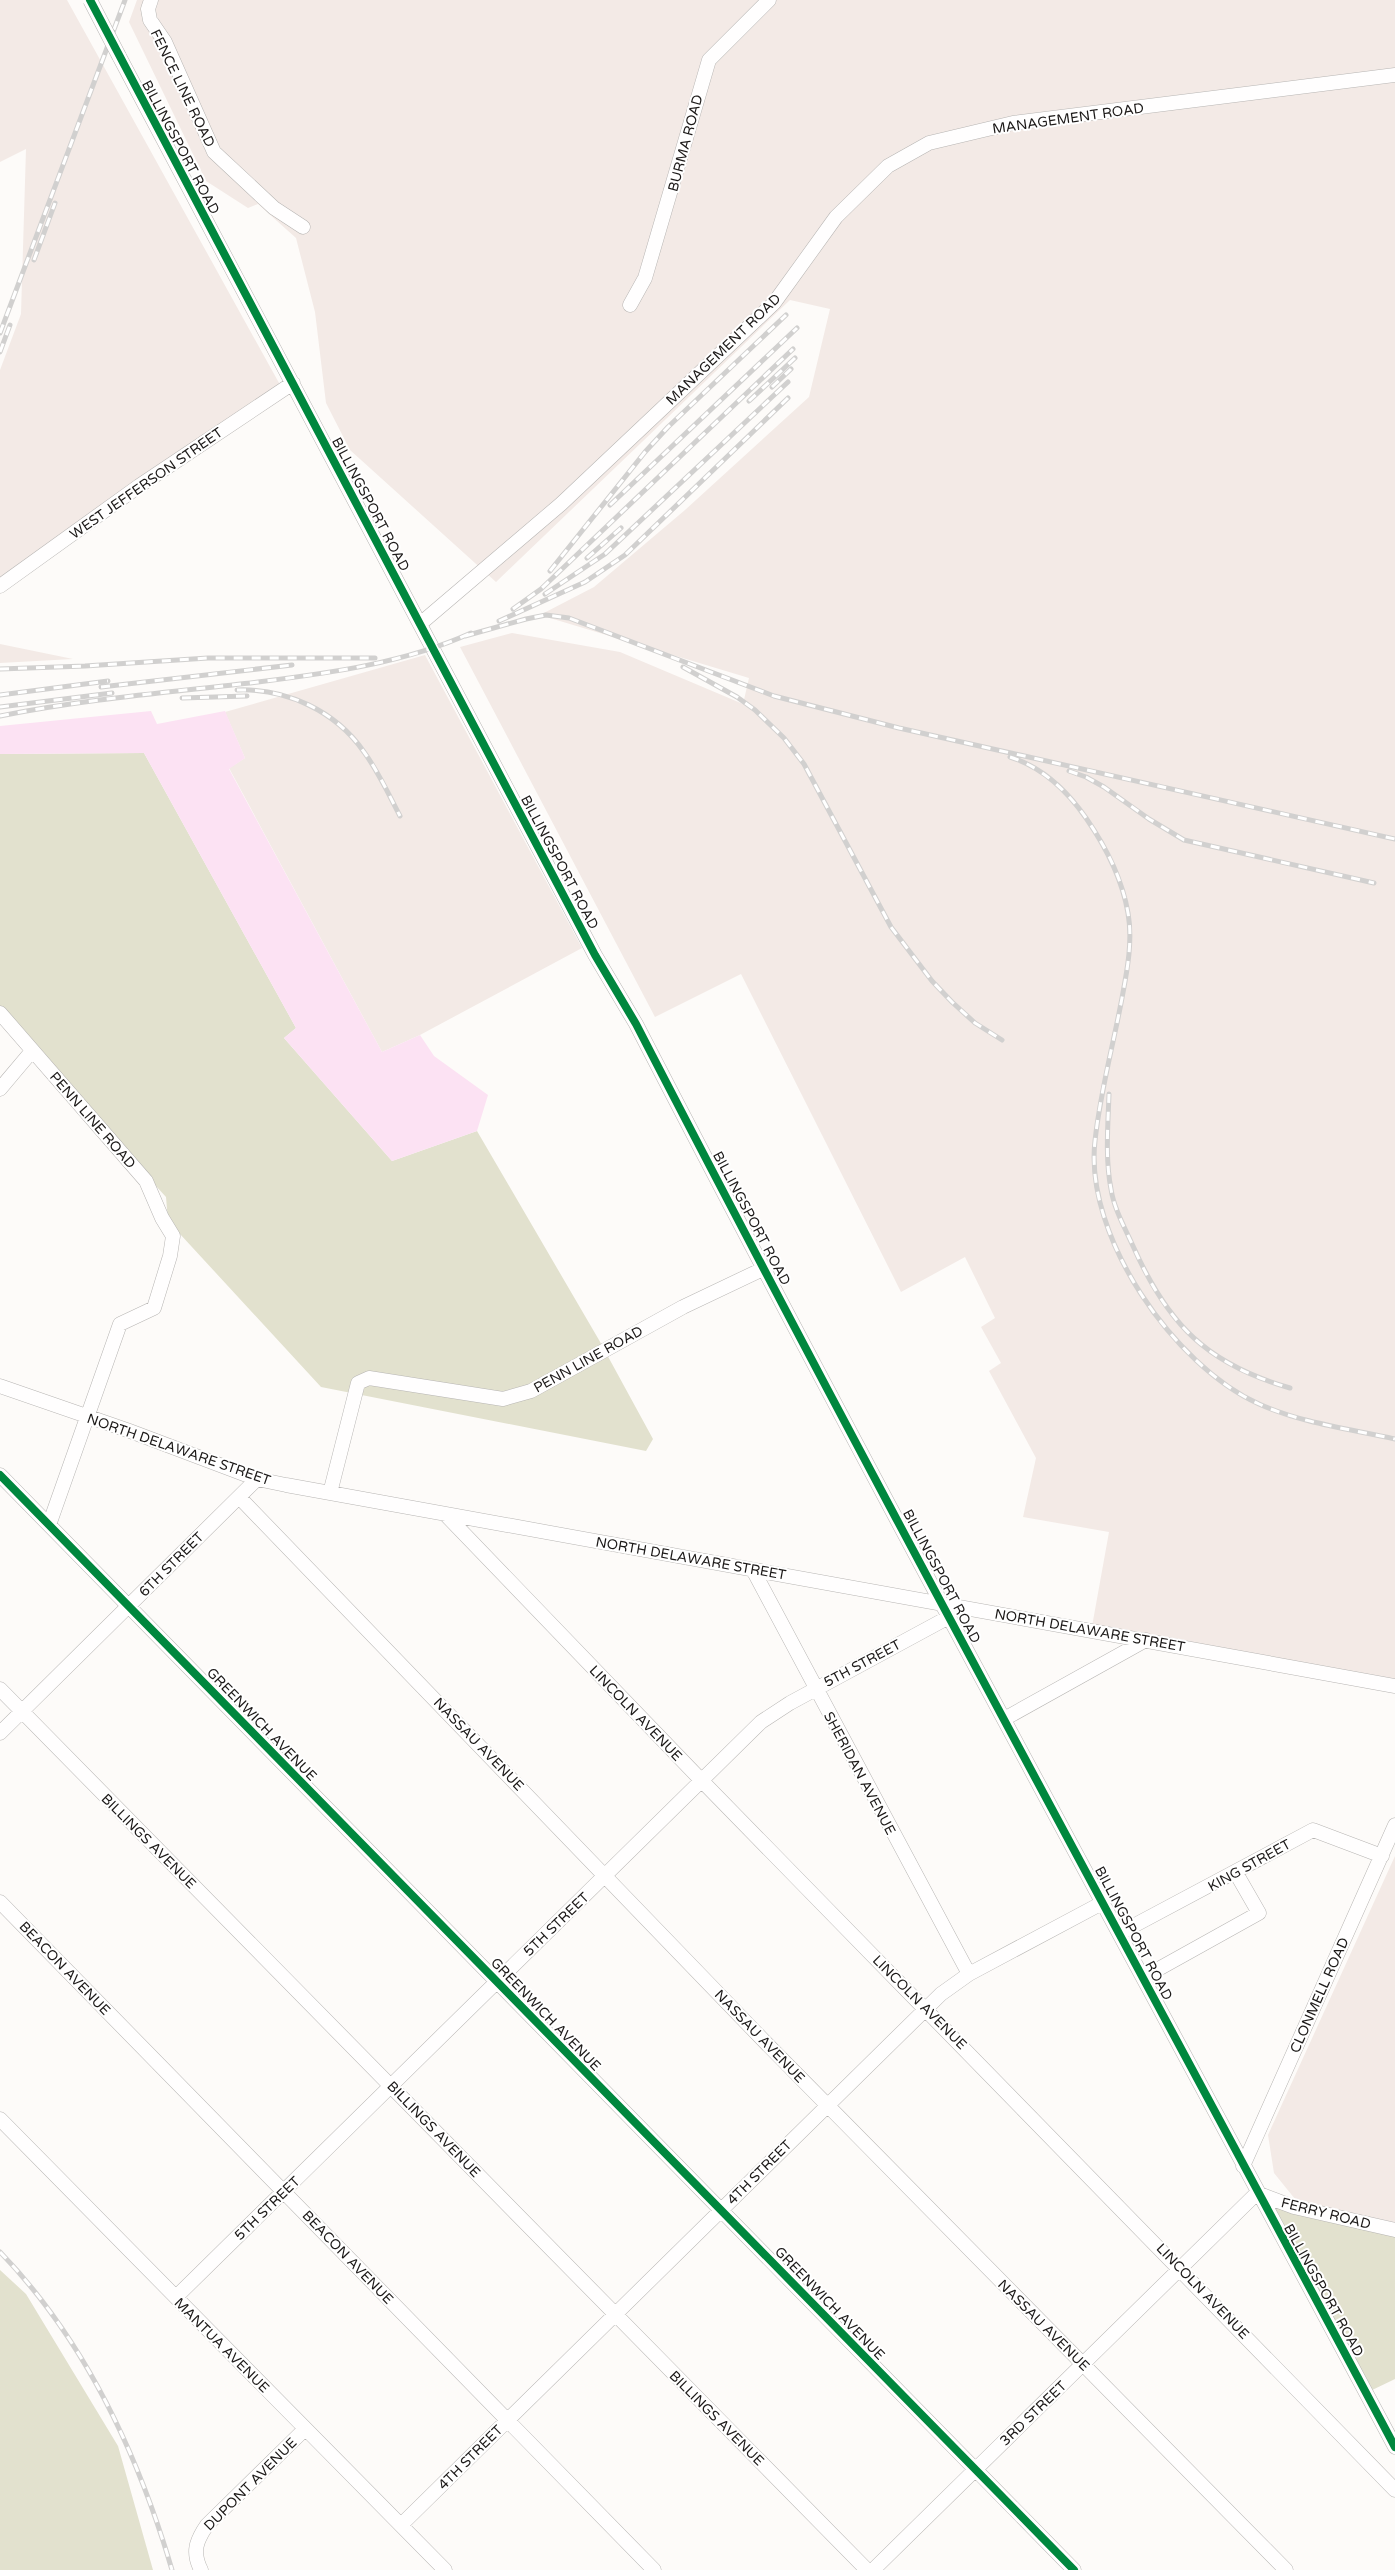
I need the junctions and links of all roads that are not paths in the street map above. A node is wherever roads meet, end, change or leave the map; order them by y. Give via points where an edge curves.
1 (90, 0) edge
2 (151, 0) edge
3 (769, 0) edge
4 (1395, 75) edge
5 (303, 227) dead end
6 (630, 305) dead end
7 (293, 383) junction
8 (0, 586) edge
9 (420, 624) junction
10 (0, 1013) edge
11 (32, 1051) junction
12 (0, 1089) edge
13 (765, 1268) junction
14 (0, 1386) edge
15 (87, 1416) junction
16 (0, 1475) edge
17 (258, 1479) junction
18 (330, 1493) junction
19 (239, 1497) junction
20 (445, 1514) junction
21 (49, 1524) junction
22 (753, 1570) junction
23 (129, 1606) junction
24 (946, 1611) junction
25 (1146, 1640) junction
26 (1395, 1686) edge
27 (0, 1689) edge
28 (815, 1689) junction
29 (22, 1711) junction
30 (1004, 1720) junction
31 (0, 1733) edge
32 (702, 1781) junction
33 (1395, 1825) edge
34 (1382, 1856) junction
35 (1236, 1873) junction
36 (606, 1876) junction
37 (0, 1902) edge
38 (1104, 1902) junction
39 (1120, 1933) junction
40 (969, 1974) junction
41 (1144, 1977) junction
42 (497, 1982) junction
43 (926, 2008) junction
44 (391, 2086) junction
45 (828, 2105) junction
46 (0, 2119) edge
47 (1243, 2166) junction
48 (284, 2192) junction
49 (1257, 2194) junction
50 (721, 2210) junction
51 (1395, 2230) edge
52 (1181, 2268) junction
53 (176, 2297) junction
54 (615, 2314) junction
55 (1083, 2364) junction
56 (507, 2420) junction
57 (305, 2429) junction
58 (1395, 2447) edge
59 (975, 2469) junction
60 (1395, 2490) edge
61 (401, 2525) junction
62 (201, 2570) edge
63 (445, 2570) edge
64 (654, 2570) edge
65 (867, 2570) edge
66 (873, 2570) edge
67 (1074, 2570) edge
68 (1286, 2570) edge

1 - 7 street, BILLINGSPORT ROAD, bridge
2 - 5 street, FENCE LINE ROAD via 148,9 150,20 164,42 214,152 274,208
3 - 6 street, BURMA ROAD via 709,60 645,278
4 - 9 street, MANAGEMENT ROAD via 1013,123 929,143 888,166 836,217 774,303 561,504
7 - 8 street, WEST JEFFERSON STREET via 139,486
7 - 9 street, BILLINGSPORT ROAD
9 - 13 street, BILLINGSPORT ROAD
10 - 11 street, PENN LINE ROAD
11 - 12 street
11 - 15 street, PENN LINE ROAD via 146,1181 173,1236 154,1308 120,1324
13 - 18 street, PENN LINE ROAD via 683,1307 531,1391 502,1399 369,1378 358,1383
13 - 24 street, BILLINGSPORT ROAD
14 - 15 street, NORTH DELAWARE STREET
15 - 17 street, NORTH DELAWARE STREET
15 - 21 street
16 - 21 street, GREENWICH AVENUE
17 - 18 street, NORTH DELAWARE STREET
17 - 19 street, 6TH STREET
18 - 20 street, NORTH DELAWARE STREET
19 - 23 street, 6TH STREET
19 - 36 street, NASSAU AVENUE
20 - 22 street, NORTH DELAWARE STREET
20 - 32 street, LINCOLN AVENUE
21 - 23 street, GREENWICH AVENUE
22 - 24 street, NORTH DELAWARE STREET
22 - 28 street, SHERIDAN AVENUE
23 - 29 street, 6TH STREET
23 - 42 street, GREENWICH AVENUE
24 - 25 street, NORTH DELAWARE STREET
24 - 28 street, 5TH STREET
24 - 30 street, BILLINGSPORT ROAD
25 - 26 street, NORTH DELAWARE STREET
25 - 30 street
27 - 29 street, BILLINGS AVENUE
28 - 32 street, 5TH STREET via 761,1722
28 - 40 street, SHERIDAN AVENUE
29 - 31 street, 6TH STREET
29 - 44 street, BILLINGS AVENUE
30 - 38 street, BILLINGSPORT ROAD
32 - 36 street, 5TH STREET
32 - 43 street, LINCOLN AVENUE
33 - 34 street, CLONMELL ROAD
34 - 35 street, KING STREET via 1313,1830
34 - 47 street, CLONMELL ROAD
35 - 39 street, KING STREET
35 - 41 street via 1259,1913
36 - 42 street, 5TH STREET
36 - 45 street, NASSAU AVENUE
37 - 48 street, BEACON AVENUE
38 - 39 street, BILLINGSPORT ROAD
38 - 40 street, 4TH STREET
39 - 41 street, BILLINGSPORT ROAD
40 - 43 street, 4TH STREET
41 - 47 street, BILLINGSPORT ROAD
42 - 44 street, 5TH STREET
42 - 50 street, GREENWICH AVENUE
43 - 45 street, 4TH STREET
43 - 52 street, LINCOLN AVENUE
44 - 48 street, 5TH STREET
44 - 54 street, BILLINGS AVENUE
45 - 50 street, 4TH STREET
45 - 55 street, NASSAU AVENUE
46 - 53 street, MANTUA AVENUE
47 - 49 street, BILLINGSPORT ROAD
48 - 53 street, 5TH STREET
48 - 56 street, BEACON AVENUE
49 - 51 street, FERRY ROAD
49 - 52 street, 3RD STREET
49 - 58 street, BILLINGSPORT ROAD
50 - 54 street, 4TH STREET
50 - 59 street, GREENWICH AVENUE
52 - 55 street, 3RD STREET
52 - 60 street, LINCOLN AVENUE
53 - 57 street, MANTUA AVENUE
54 - 56 street, 4TH STREET
54 - 65 street, BILLINGS AVENUE
55 - 59 street, 3RD STREET
55 - 68 street, NASSAU AVENUE
56 - 61 street, 4TH STREET
56 - 64 street, BEACON AVENUE
57 - 61 street, MANTUA AVENUE
57 - 62 street, DUPONT AVENUE via 207,2525 195,2549
59 - 66 street, 3RD STREET
59 - 67 street, GREENWICH AVENUE
61 - 63 street, MANTUA AVENUE

